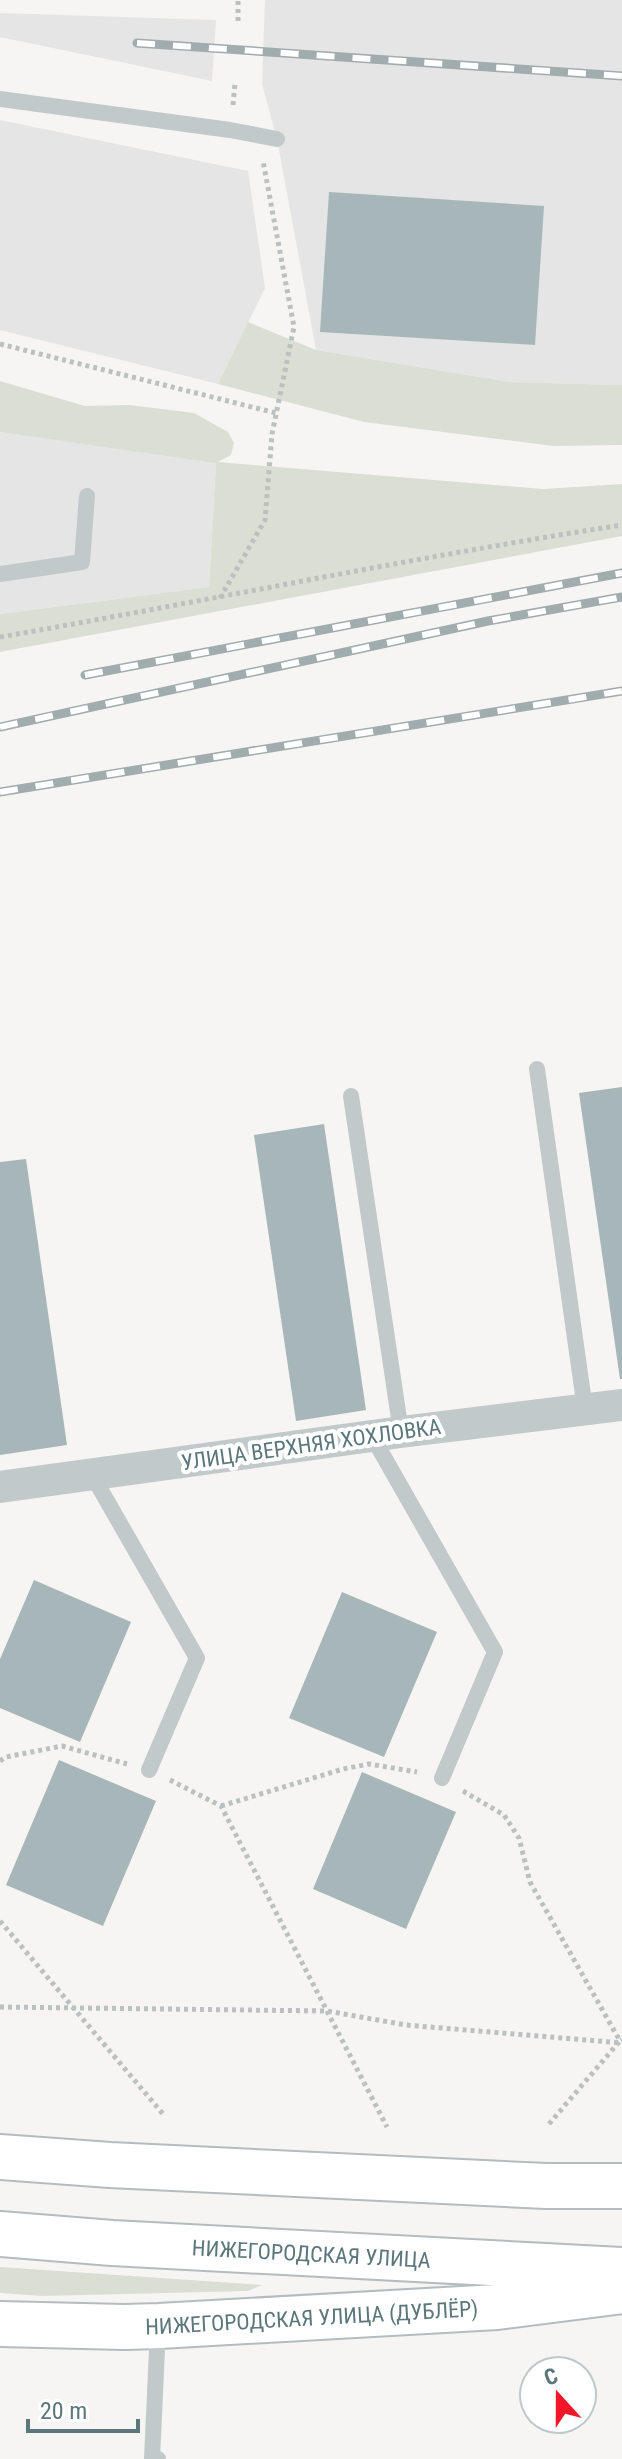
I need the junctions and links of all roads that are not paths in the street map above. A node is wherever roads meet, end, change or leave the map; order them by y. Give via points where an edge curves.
1 (0, 99) edge
2 (277, 139) dead end
3 (87, 496) dead end
4 (0, 574) edge
5 (537, 1069) dead end
6 (351, 1096) dead end
7 (622, 1405) edge
8 (585, 1409) junction
9 (386, 1434) junction
10 (91, 1473) junction
11 (0, 1487) edge
12 (149, 1770) road end
13 (442, 1778) road end
14 (0, 2157) edge
15 (622, 2186) edge
16 (0, 2234) edge
17 (622, 2270) edge
18 (622, 2291) edge
19 (0, 2324) edge
20 (159, 2326) junction
21 (151, 2459) edge
22 (158, 2459) edge

1 - 2 lane
3 - 4 lane via 82,562
5 - 8 lane
6 - 9 lane
7 - 8 street, УЛИЦА ВЕРХНЯЯ ХОХЛОВКА
8 - 9 street, УЛИЦА ВЕРХНЯЯ ХОХЛОВКА
9 - 10 street, УЛИЦА ВЕРХНЯЯ ХОХЛОВКА
9 - 13 lane via 495,1652
10 - 11 street, УЛИЦА ВЕРХНЯЯ ХОХЛОВКА
10 - 12 lane via 197,1658
14 - 15 main road
16 - 17 main road, НИЖЕГОРОДСКАЯ УЛИЦА
18 - 20 main road, НИЖЕГОРОДСКАЯ УЛИЦА (ДУБЛЁР) via 497,2307
19 - 20 main road, НИЖЕГОРОДСКАЯ УЛИЦА (ДУБЛЁР)
20 - 21 lane
21 - 22 lane

